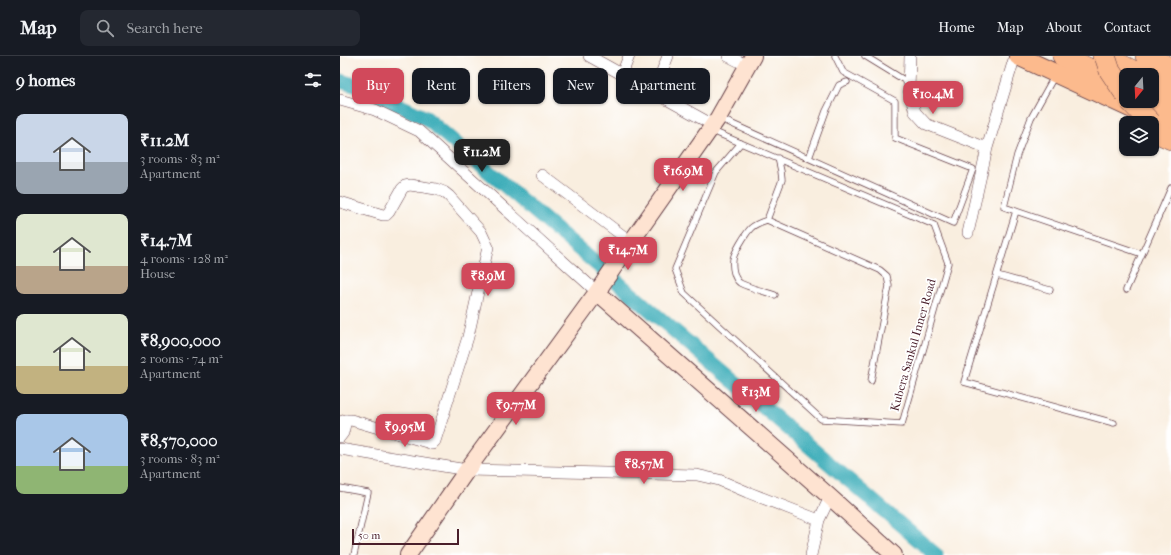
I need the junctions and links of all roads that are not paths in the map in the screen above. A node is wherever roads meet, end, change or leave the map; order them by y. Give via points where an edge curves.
1 (589, 56) edge
2 (629, 56) edge
3 (668, 56) edge
4 (728, 56) edge
5 (836, 56) edge
6 (865, 56) edge
7 (910, 56) edge
8 (1016, 56) edge
9 (1104, 56) edge
10 (1146, 56) edge
11 (750, 61) edge
12 (1059, 65) edge
13 (624, 68) edge
14 (663, 68) edge
15 (1127, 68) edge
16 (1171, 68) edge
17 (616, 71) edge
18 (847, 82) dead end
19 (909, 83) junction
20 (1119, 84) edge
21 (1159, 84) edge
22 (1119, 85) edge
23 (1171, 90) edge
24 (340, 100) edge
25 (1159, 103) edge
26 (676, 104) edge
27 (1136, 108) edge
28 (1171, 109) edge
29 (1144, 116) edge
30 (714, 125) junction
31 (1171, 127) edge
32 (1159, 132) edge
33 (1171, 139) edge
34 (741, 143) junction
35 (987, 148) junction
36 (778, 158) junction
37 (809, 158) junction
38 (542, 175) dead end
39 (1171, 188) edge
40 (340, 202) edge
41 (1016, 212) junction
42 (767, 220) junction
43 (968, 234) dead end
44 (631, 242) junction
45 (1142, 254) junction
46 (997, 275) junction
47 (600, 288) junction
48 (1050, 290) dead end
49 (1126, 290) dead end
50 (775, 296) dead end
51 (871, 381) dead end
52 (343, 421) edge
53 (1114, 423) dead end
54 (340, 437) edge
55 (340, 449) edge
56 (467, 470) junction
57 (340, 488) edge
58 (830, 497) junction
59 (818, 520) junction
60 (354, 555) edge
61 (408, 555) edge
62 (811, 555) edge
63 (894, 555) edge

1 - 17 street
2 - 13 street
3 - 14 street
4 - 11 street
5 - 37 lane via 843,72 895,101 895,138 973,168 953,222
6 - 19 lane
7 - 19 street
8 - 12 main road
8 - 35 street
9 - 15 highway
9 - 20 highway, bridge
10 - 16 highway
11 - 30 street
12 - 22 highway, bridge
12 - 31 main road
12 - 41 lane via 1031,118 1017,155 1004,207
18 - 37 lane via 839,85 826,111
19 - 35 street via 915,112 926,124
21 - 23 highway
24 - 47 street via 375,110 419,131
25 - 28 highway
26 - 30 street
27 - 29 highway, bridge
30 - 34 lane, Kubera Sankul Inner Road
30 - 37 lane
30 - 44 street
32 - 33 highway
34 - 36 lane, Kubera Sankul Inner Road
34 - 36 lane, Kubera Sankul Inner Road via 716,172 675,269 684,293 821,419 902,424 948,263 934,225
35 - 43 street
36 - 42 lane via 782,180
38 - 44 street
39 - 45 lane
40 - 52 street via 386,215 405,186 436,188 449,196 481,232 488,247 468,337 435,441 432,444 351,420
41 - 45 lane
41 - 46 lane
42 - 50 lane via 751,228 744,237 732,259 733,269 739,282
42 - 51 lane via 880,270 887,276 889,286
44 - 47 street
45 - 49 lane
46 - 48 lane
46 - 53 lane via 964,382
47 - 56 street
47 - 58 street
52 - 54 street via 343,433
55 - 56 street
56 - 59 street via 697,475 719,480
56 - 61 street
57 - 60 lane via 368,493
58 - 59 street
58 - 63 street
59 - 62 street

